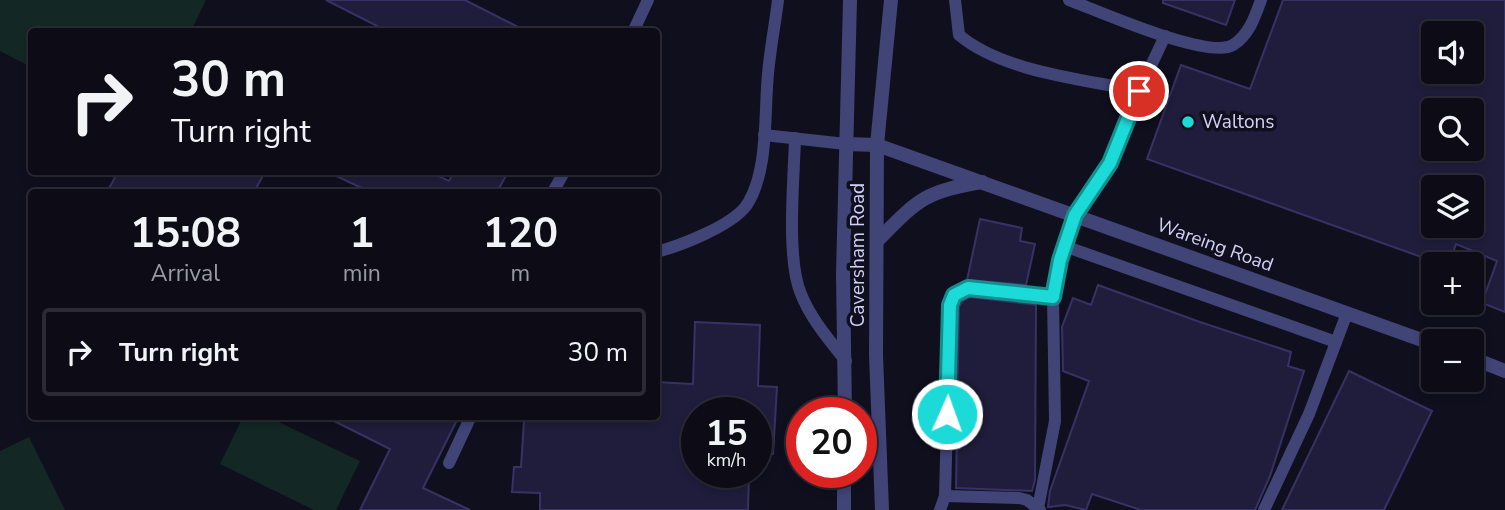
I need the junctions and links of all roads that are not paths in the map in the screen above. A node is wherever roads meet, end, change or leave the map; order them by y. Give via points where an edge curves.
1 (648, 0) edge
2 (778, 0) edge
3 (850, 0) edge
4 (891, 0) edge
5 (954, 0) edge
6 (1069, 0) edge
7 (1261, 0) edge
8 (635, 28) edge
9 (1165, 36) junction
10 (1139, 91) junction
11 (764, 135) junction
12 (795, 138) junction
13 (846, 144) junction
14 (877, 145) junction
15 (983, 182) junction
16 (1075, 215) junction
17 (877, 242) junction
18 (1064, 246) junction
19 (660, 251) edge
20 (1053, 297) junction
21 (1347, 313) junction
22 (1421, 340) edge
23 (1336, 342) junction
24 (846, 362) junction
25 (1484, 362) edge
26 (1505, 370) edge
27 (845, 397) edge
28 (469, 420) edge
29 (449, 463) dead end
30 (844, 488) edge
31 (945, 496) junction
32 (1039, 509) edge
33 (844, 510) edge
34 (882, 510) edge
35 (940, 510) edge
36 (1264, 510) edge

1 - 8 lane
2 - 11 lane
3 - 13 street, Caversham Road
4 - 14 street, Caversham Road
5 - 10 lane via 959,35 989,55
6 - 9 lane
7 - 9 lane via 1244,36 1231,46 1215,50
9 - 10 lane
10 - 16 lane via 1110,163
11 - 12 lane
11 - 19 lane via 758,178 746,206 722,225
12 - 13 lane
12 - 24 lane via 793,267 813,318
13 - 14 street, Wareing Road
13 - 24 street, Caversham Road
14 - 15 street, Wareing Road
14 - 17 street, Caversham Road
15 - 16 street, Wareing Road
15 - 17 street via 930,194
16 - 18 lane
16 - 21 street, Wareing Road
17 - 34 street, Caversham Road
18 - 20 lane
18 - 23 lane
20 - 31 lane via 968,288 954,295 950,305
20 - 32 lane via 1055,421
21 - 22 street, Wareing Road
21 - 23 lane
23 - 36 lane via 1309,414
24 - 27 street, Caversham Road
25 - 26 street
28 - 29 lane
30 - 33 street
31 - 32 lane via 1018,498
31 - 35 lane

